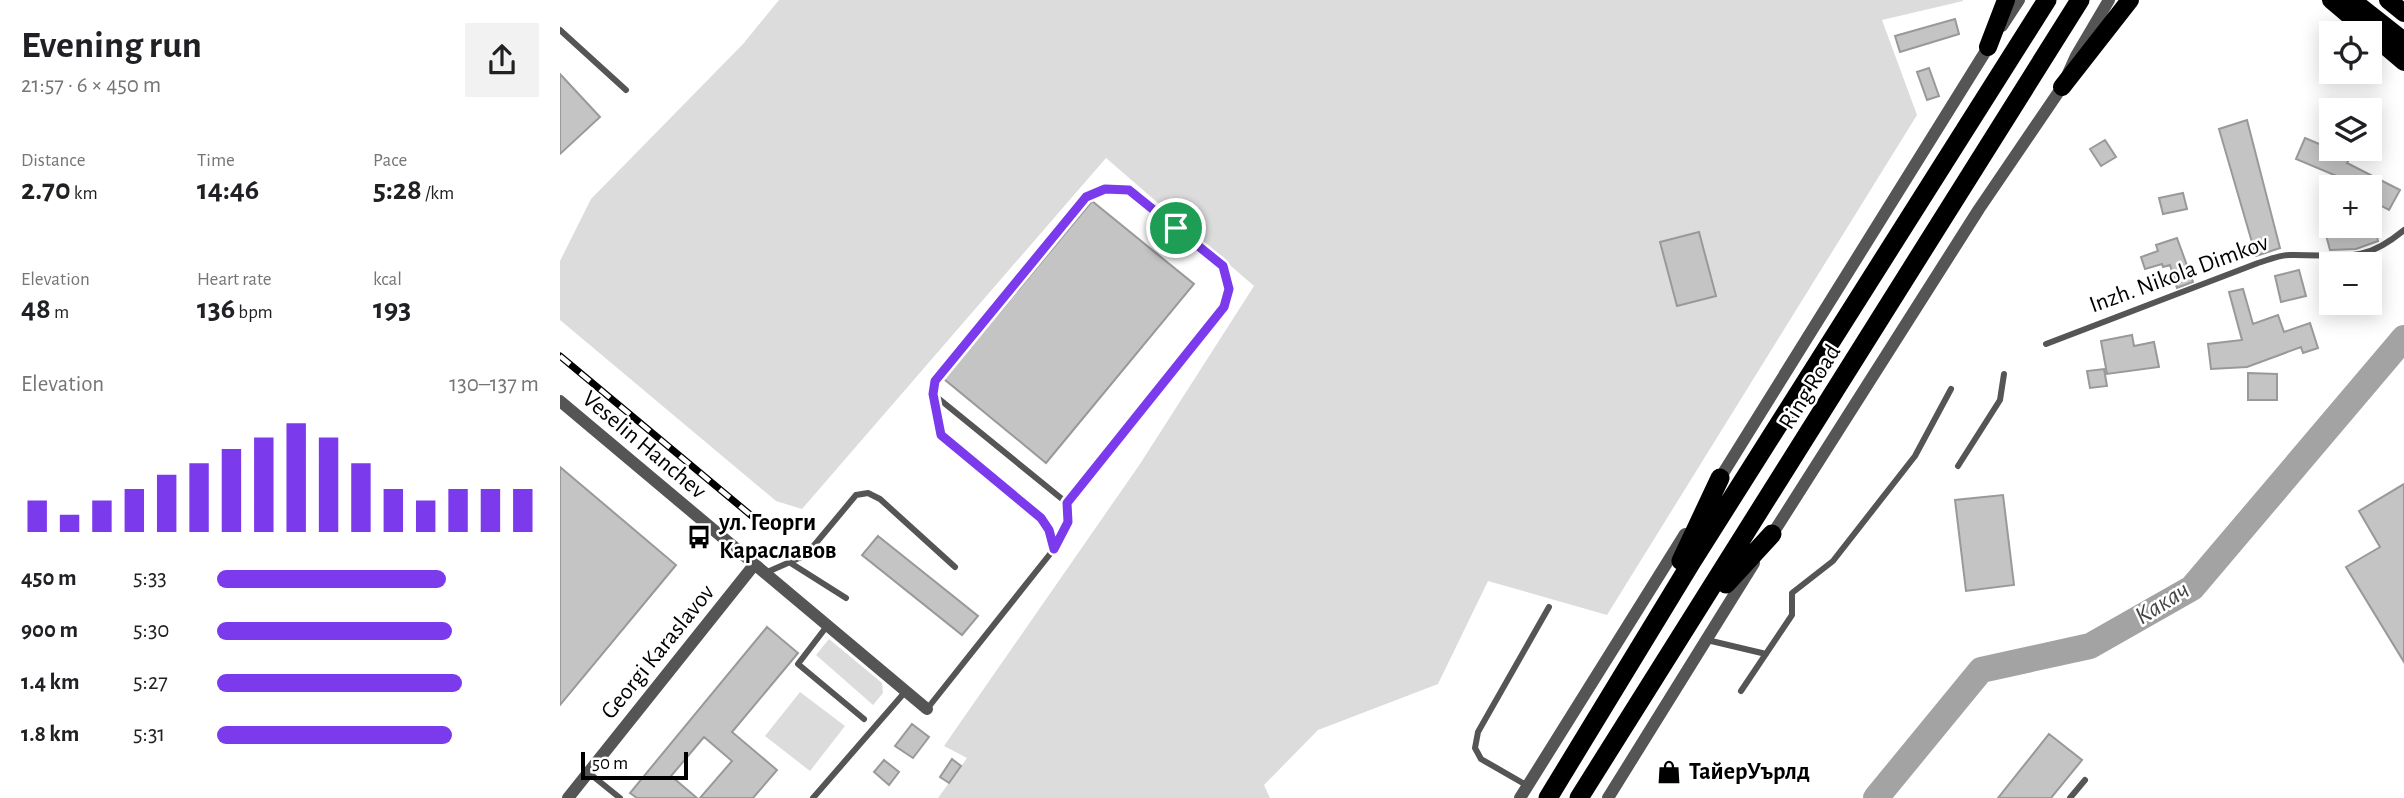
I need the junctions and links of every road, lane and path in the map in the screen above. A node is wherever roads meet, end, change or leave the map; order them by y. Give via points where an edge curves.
1 (2006, 0) edge
2 (2019, 0) edge
3 (2047, 0) edge
4 (2080, 0) edge
5 (2109, 0) edge
6 (2130, 0) edge
7 (2315, 0) edge
8 (2331, 0) edge
9 (2352, 0) edge
10 (2388, 0) edge
11 (2395, 0) edge
12 (2404, 13) edge
13 (2353, 21) edge
14 (2355, 21) edge
15 (560, 30) edge
16 (2404, 41) edge
17 (2382, 44) edge
18 (1988, 47) junction
19 (2404, 62) edge
20 (2062, 87) junction
21 (626, 90) dead end
22 (2404, 230) edge
23 (2046, 344) dead end
24 (2004, 374) dead end
25 (1951, 389) dead end
26 (933, 394) junction
27 (560, 401) edge
28 (1958, 466) dead end
29 (1720, 478) junction
30 (1067, 503) junction
31 (1772, 534) junction
32 (1054, 549) junction
33 (789, 562) junction
34 (955, 567) dead end
35 (759, 569) junction
36 (846, 598) dead end
37 (1549, 607) dead end
38 (827, 626) junction
39 (1681, 634) junction
40 (1707, 640) junction
41 (1766, 654) junction
42 (1629, 669) junction
43 (1741, 691) dead end
44 (905, 692) junction
45 (928, 709) joint
46 (864, 719) dead end
47 (588, 773) junction
48 (2085, 780) dead end
49 (1528, 786) junction
50 (568, 798) edge
51 (620, 798) edge
52 (813, 798) edge
53 (1520, 798) edge
54 (1548, 798) edge
55 (1579, 798) edge
56 (1608, 798) edge
57 (2070, 798) edge

1 - 18 main road
2 - 18 street
3 - 42 highway, Ring Road
4 - 39 highway, Ring Road
5 - 20 street
6 - 20 main road
7 - 13 main road
8 - 14 main road
9 - 16 main road
10 - 12 main road
11 - 12 main road
15 - 21 lane
17 - 19 main road
18 - 29 street
20 - 31 street
22 - 23 lane, Inzh. Nikola Dimkov via 2384,247 2351,257 2288,255 2258,263
24 - 28 lane via 2000,400
25 - 41 lane via 1907,466 1833,561 1792,593 1792,615
26 - 30 lane
26 - 30 lane via 935,381 1086,197 1105,189 1129,190 1223,266 1229,289 1224,307
26 - 32 lane via 941,435 1041,518
27 - 35 street, Veselin Hanchev
29 - 42 highway
29 - 49 street
30 - 32 lane via 1068,522
31 - 39 highway
31 - 40 street
32 - 45 lane
33 - 34 lane via 806,555 856,495 869,493
33 - 35 lane
33 - 36 lane
35 - 38 street, Veselin Hanchev
35 - 47 street, Georgi Karaslavov
37 - 49 lane via 1478,732 1475,748 1482,759
38 - 44 street, Veselin Hanchev
38 - 46 lane via 797,664
39 - 55 highway, Ring Road
40 - 41 lane
40 - 56 street
41 - 43 lane
42 - 54 highway, Ring Road
44 - 45 street, Veselin Hanchev
44 - 52 lane
47 - 50 street, Georgi Karaslavov
47 - 51 lane
48 - 57 lane
49 - 53 street

